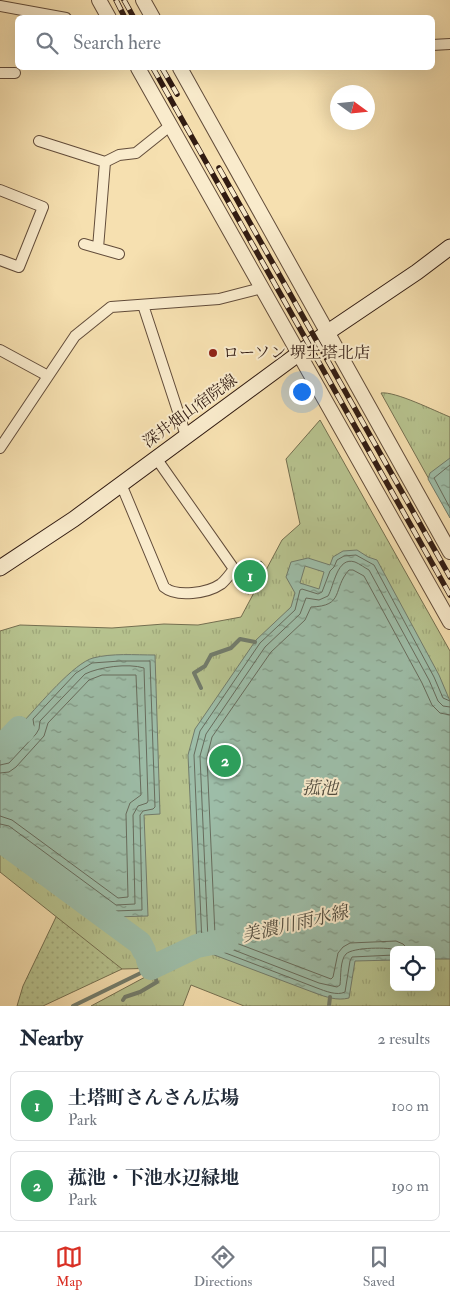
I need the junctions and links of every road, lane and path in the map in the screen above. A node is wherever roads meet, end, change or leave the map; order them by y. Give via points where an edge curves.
1 (99, 0) edge
2 (143, 0) edge
3 (0, 6) edge
4 (50, 15) edge
5 (107, 15) edge
6 (151, 15) edge
7 (450, 44) edge
8 (435, 45) edge
9 (139, 70) edge
10 (181, 70) edge
11 (0, 73) edge
12 (15, 73) dead end
13 (171, 125) junction
14 (39, 141) dead end
15 (106, 162) junction
16 (0, 190) edge
17 (84, 244) dead end
18 (450, 247) edge
19 (98, 248) junction
20 (119, 254) dead end
21 (0, 260) edge
22 (262, 288) junction
23 (143, 305) junction
24 (328, 332) junction
25 (0, 350) edge
26 (298, 354) junction
27 (48, 376) junction
28 (0, 429) edge
29 (10, 433) junction
30 (186, 436) junction
31 (0, 448) edge
32 (156, 458) junction
33 (121, 484) junction
34 (450, 552) edge
35 (0, 568) edge
36 (450, 622) edge

1 - 5 street
2 - 6 street
3 - 4 street
7 - 8 street
9 - 13 street
10 - 24 street
11 - 12 street
13 - 15 street via 136,153 119,154
13 - 22 street
14 - 15 street
15 - 19 street
16 - 21 street via 43,207 19,267
17 - 19 street
18 - 24 main road, 深井畑山宿院線
19 - 20 street
22 - 23 street via 219,299
22 - 26 street
23 - 27 street via 111,308 75,336
23 - 30 street
24 - 26 main road, 深井畑山宿院線
24 - 34 street
25 - 27 street
26 - 30 main road, 深井畑山宿院線
26 - 36 street
27 - 29 street
28 - 29 street
29 - 31 street
30 - 32 main road, 深井畑山宿院線
32 - 33 main road, 深井畑山宿院線
32 - 33 street via 234,569 221,584 193,593 164,587
33 - 35 main road, 深井畑山宿院線

